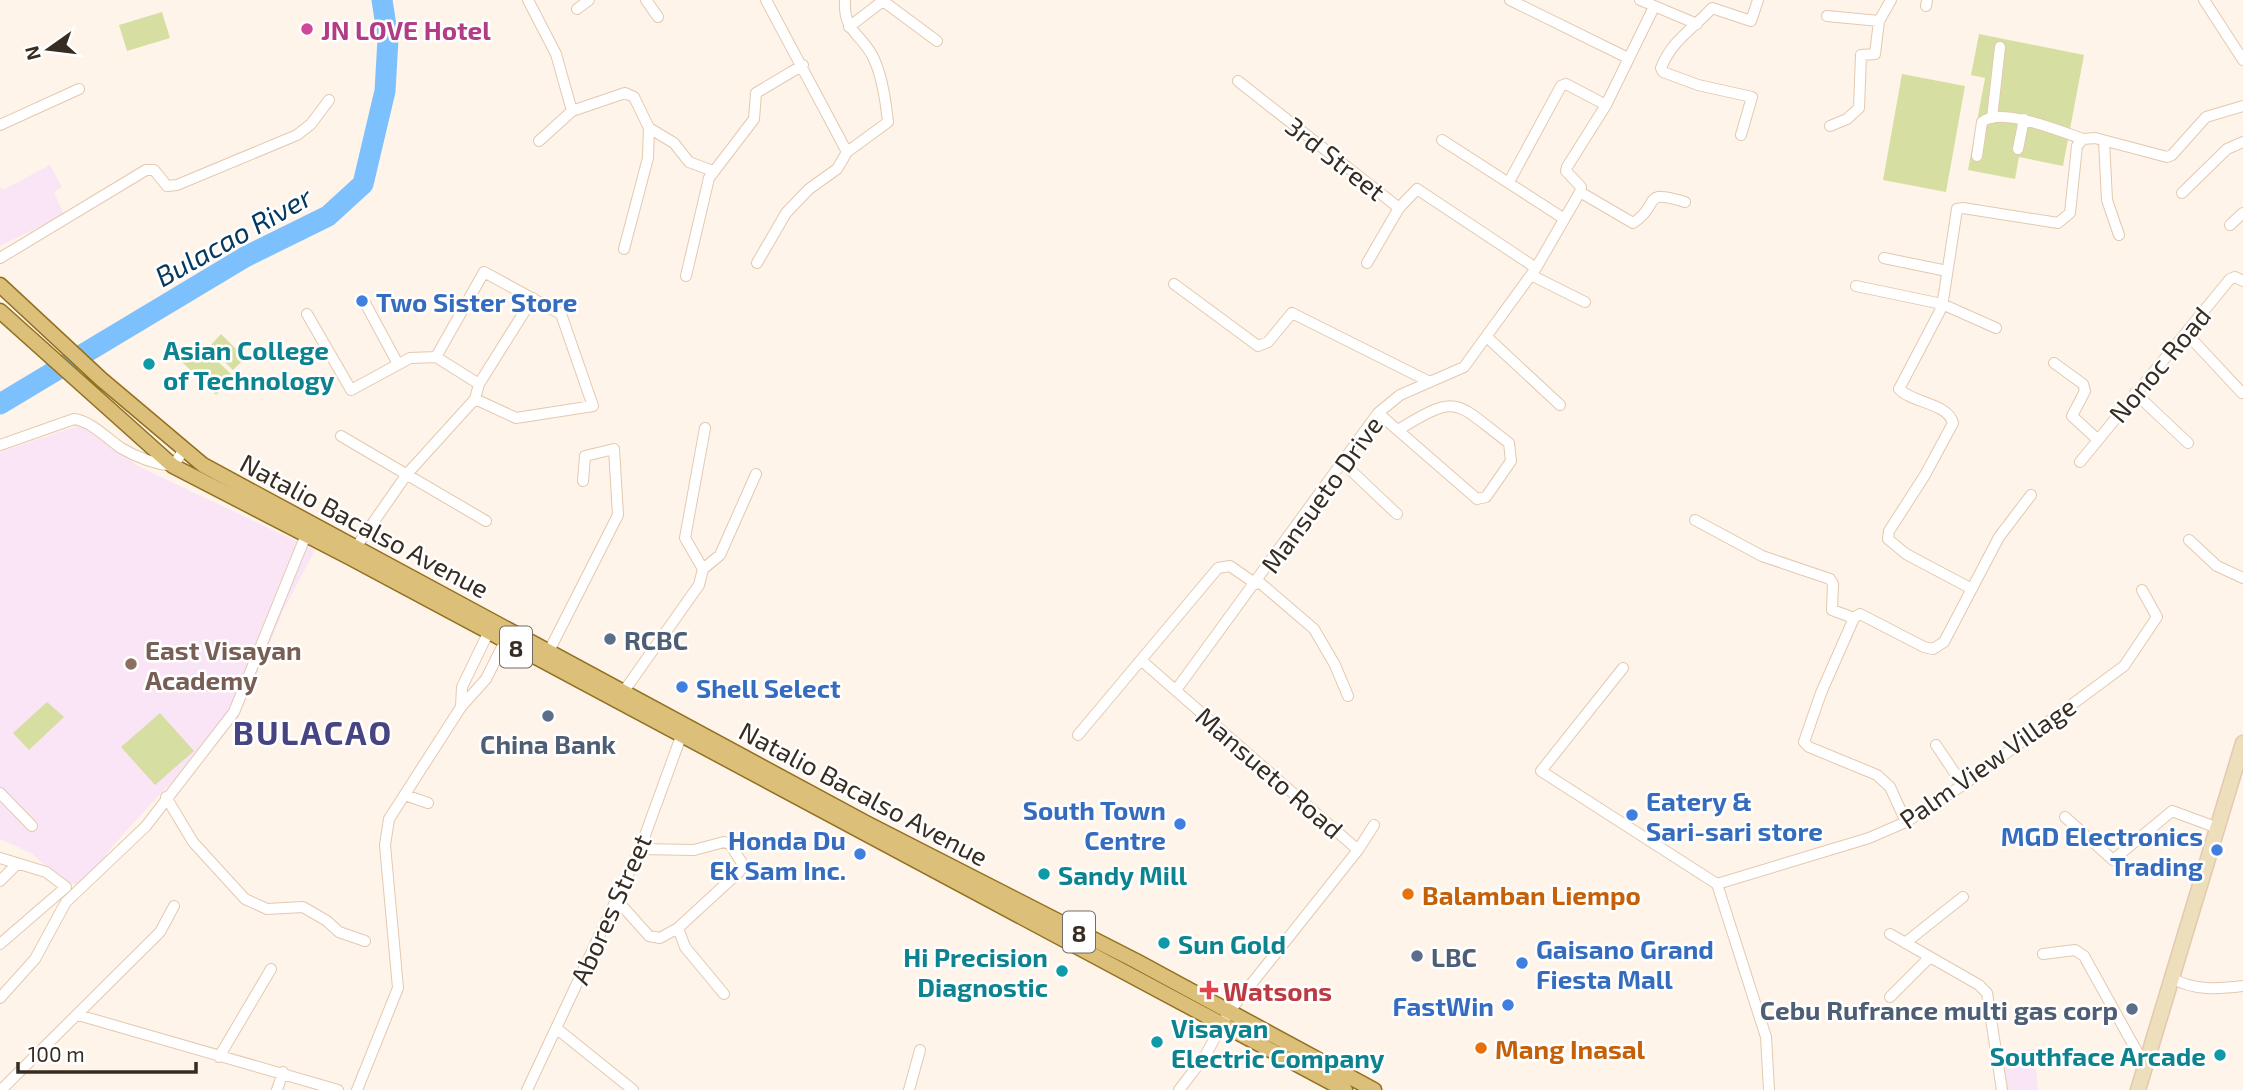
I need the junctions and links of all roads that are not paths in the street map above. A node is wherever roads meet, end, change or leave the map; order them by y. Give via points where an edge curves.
1 (528, 0) edge
2 (589, 0) edge
3 (646, 0) edge
4 (766, 0) edge
5 (845, 0) edge
6 (884, 0) edge
7 (1510, 0) edge
8 (1640, 0) edge
9 (1758, 0) edge
10 (1891, 0) edge
11 (2204, 0) edge
12 (1654, 7) junction
13 (577, 9) dead end
14 (1827, 16) dead end
15 (658, 18) dead end
16 (1879, 21) junction
17 (1697, 24) junction
18 (849, 27) junction
19 (937, 41) dead end
20 (2000, 47) dead end
21 (1628, 58) junction
22 (2243, 60) edge
23 (803, 65) junction
24 (1238, 81) dead end
25 (79, 89) dead end
26 (329, 100) dead end
27 (1606, 105) junction
28 (2243, 106) edge
29 (572, 111) junction
30 (1992, 118) junction
31 (2024, 119) junction
32 (0, 125) edge
33 (1830, 126) dead end
34 (649, 128) junction
35 (1741, 135) dead end
36 (2084, 139) junction
37 (1442, 140) dead end
38 (539, 141) dead end
39 (2104, 141) junction
40 (2243, 142) edge
41 (2018, 149) dead end
42 (847, 152) junction
43 (1977, 156) dead end
44 (713, 172) junction
45 (1509, 182) junction
46 (1580, 191) junction
47 (2182, 193) dead end
48 (1685, 202) dead end
49 (1399, 208) junction
50 (2243, 213) edge
51 (1563, 218) junction
52 (2230, 225) dead end
53 (2119, 235) dead end
54 (624, 249) dead end
55 (0, 258) edge
56 (1884, 258) dead end
57 (757, 263) dead end
58 (1367, 263) dead end
59 (1533, 271) junction
60 (1947, 271) junction
61 (686, 276) dead end
62 (2243, 281) edge
63 (1174, 284) dead end
64 (0, 285) edge
65 (1856, 286) dead end
66 (533, 298) junction
67 (363, 301) dead end
68 (1585, 302) dead end
69 (1942, 304) junction
70 (0, 311) edge
71 (307, 314) dead end
72 (1996, 328) dead end
73 (2187, 334) junction
74 (1488, 338) junction
75 (436, 357) junction
76 (2054, 363) dead end
77 (398, 364) junction
78 (1430, 382) junction
79 (480, 384) junction
80 (2135, 393) junction
81 (2242, 393) edge
82 (475, 398) junction
83 (1560, 405) dead end
84 (1378, 413) junction
85 (705, 428) dead end
86 (1398, 430) junction
87 (341, 436) dead end
88 (2096, 439) junction
89 (2188, 443) dead end
90 (0, 445) edge
91 (183, 451) junction
92 (2080, 462) dead end
93 (1343, 463) junction
94 (173, 466) junction
95 (407, 474) junction
96 (756, 474) dead end
97 (583, 481) dead end
98 (2031, 495) dead end
99 (1397, 514) dead end
100 (1695, 520) dead end
101 (486, 521) dead end
102 (306, 535) junction
103 (2189, 540) dead end
104 (353, 551) junction
105 (703, 569) junction
106 (2243, 578) edge
107 (1257, 583) junction
108 (1972, 589) junction
109 (2142, 590) dead end
110 (1854, 618) junction
111 (491, 627) junction
112 (508, 636) junction
113 (549, 651) junction
114 (1142, 660) junction
115 (1623, 668) dead end
116 (1176, 690) junction
117 (624, 691) junction
118 (1348, 696) dead end
119 (461, 707) junction
120 (683, 731) junction
121 (1078, 734) dead end
122 (2243, 744) edge
123 (1936, 745) dead end
124 (1963, 785) junction
125 (0, 793) edge
126 (405, 795) junction
127 (166, 797) junction
128 (428, 803) dead end
129 (2065, 817) dead end
130 (1906, 822) junction
131 (1374, 825) dead end
132 (32, 826) dead end
133 (2218, 828) junction
134 (640, 849) junction
135 (1358, 850) junction
136 (0, 858) edge
137 (16, 865) junction
138 (0, 881) edge
139 (1717, 884) junction
140 (1963, 897) dead end
141 (615, 898) junction
142 (174, 906) dead end
143 (678, 928) junction
144 (1890, 934) dead end
145 (365, 941) dead end
146 (1905, 943) junction
147 (0, 944) edge
148 (2043, 954) dead end
149 (1929, 958) junction
150 (271, 969) dead end
151 (2172, 978) junction
152 (2243, 986) edge
153 (724, 994) dead end
154 (1891, 997) dead end
155 (0, 998) edge
156 (78, 1014) junction
157 (1226, 1018) junction
158 (556, 1028) junction
159 (920, 1050) dead end
160 (219, 1058) junction
161 (2146, 1066) junction
162 (283, 1072) junction
163 (1, 1090) edge
164 (276, 1090) edge
165 (338, 1090) edge
166 (358, 1090) edge
167 (527, 1090) edge
168 (633, 1090) edge
169 (908, 1090) edge
170 (1180, 1090) edge
171 (1345, 1090) edge
172 (1374, 1090) edge
173 (1769, 1090) edge
174 (2002, 1090) edge
175 (2138, 1090) edge

1 - 29 street via 556,54
2 - 13 street
3 - 15 street
4 - 23 street
5 - 18 street
6 - 18 street
6 - 19 street
7 - 21 street
8 - 12 street
9 - 17 street via 1751,21 1714,7
10 - 16 street
11 - 22 street
12 - 17 street
12 - 21 street
14 - 16 street
16 - 33 street via 1875,54 1861,55 1859,107
17 - 35 street via 1672,44 1662,71 1699,85 1750,95 1753,100
18 - 42 street via 873,58 888,120
20 - 30 street
21 - 27 street
23 - 42 street
23 - 44 street via 756,93 754,120
24 - 49 street, 3rd Street
25 - 32 street
26 - 55 street via 297,135 177,185 167,186 154,170 146,170
27 - 45 street via 1566,84 1561,86
27 - 46 street via 1567,167
28 - 39 street via 2206,117 2167,157
29 - 34 street via 625,93 634,97
29 - 38 street
30 - 31 street
30 - 43 street via 1982,122
31 - 36 street
31 - 41 street
34 - 44 street via 674,143 689,162
34 - 54 street via 648,158
36 - 39 street
36 - 60 street via 2077,146 2066,219 2058,223 1957,209
37 - 45 street
39 - 53 street via 2107,200
40 - 47 street via 2227,149
42 - 57 street via 837,169 786,213
44 - 61 street via 706,184
45 - 51 street
46 - 48 street via 1633,223 1654,197
46 - 51 street, Mansueto Drive
49 - 58 street
49 - 59 street, 3rd Street via 1413,190 1422,190
50 - 52 street
51 - 59 street, Mansueto Drive
56 - 60 street
59 - 68 street
59 - 74 street, Mansueto Drive
60 - 69 street
62 - 73 street, Nonoc Road via 2230,279
63 - 78 street via 1258,346 1268,342 1292,313
64 - 91 main road, Natalio Bacalso Avenue / 8
65 - 69 street
66 - 75 street via 484,272
66 - 79 street
66 - 82 street via 561,314 593,406 516,418
67 - 77 street
69 - 72 street
69 - 108 street via 1899,389 1907,397 1944,411 1952,423 1888,539 1906,554
70 - 94 main road, Natalio Bacalso Avenue / 8
71 - 77 street via 351,390
73 - 80 street, Nonoc Road
73 - 81 street
74 - 78 street, Mansueto Drive via 1464,367
74 - 83 street
75 - 77 street via 410,358
75 - 79 street
76 - 88 street via 2083,384 2085,391 2072,416
78 - 84 street, Mansueto Drive via 1400,395
79 - 82 street
80 - 88 street, Nonoc Road
80 - 89 street
82 - 95 street
84 - 86 street
84 - 93 street, Mansueto Drive
85 - 105 street via 685,538
86 - 86 street via 1482,500 1508,470 1512,448 1458,406 1445,405
87 - 95 street
88 - 92 street, Nonoc Road
90 - 94 street via 75,419 154,464
91 - 94 street
91 - 104 main road, Natalio Bacalso Avenue / 8
93 - 99 street
93 - 107 street, Mansueto Drive
94 - 102 main road, Natalio Bacalso Avenue / 8
95 - 101 street
95 - 104 street
96 - 105 street via 720,555
97 - 113 street via 585,456 614,449 618,515
98 - 108 street via 1999,537
100 - 110 street via 1762,556 1830,579 1832,610
102 - 104 main road, Natalio Bacalso Avenue / 8
102 - 127 street via 234,712
103 - 106 street via 2217,566
104 - 111 main road, Natalio Bacalso Avenue / 8
105 - 117 street via 695,594
107 - 114 street via 1230,566 1218,568
107 - 116 street, Mansueto Drive
107 - 118 street via 1314,629
108 - 110 street via 1944,642 1933,649 1863,614
109 - 124 street, Palm View Village via 2157,617 2124,666
110 - 130 street via 1804,742 1885,781
111 - 112 main road, Natalio Bacalso Avenue / 8
111 - 119 street via 462,687
112 - 113 main road, Natalio Bacalso Avenue / 8
112 - 119 street via 486,679
112 - 120 main road, Natalio Bacalso Avenue / 8
113 - 117 main road, Natalio Bacalso Avenue / 8
114 - 116 street, Mansueto Road
114 - 121 street
115 - 139 street via 1541,771
116 - 135 street, Mansueto Road
117 - 120 main road, Natalio Bacalso Avenue / 8
119 - 126 street
120 - 134 street, Abores Street
120 - 157 main road, Natalio Bacalso Avenue / 8
122 - 133 main road
123 - 124 street
124 - 130 street, Palm View Village
125 - 132 street
126 - 128 street
126 - 166 street via 385,834 398,988
127 - 145 street via 193,842 245,899 267,909 303,907 339,932
127 - 155 street via 146,826 66,902 35,960
129 - 133 street via 2113,860 2172,811
130 - 139 street, Palm View Village via 1869,838
131 - 135 street
133 - 151 main road
134 - 141 street, Abores Street
134 - 143 street via 694,850 724,842 742,863 740,871
135 - 157 street, Mansueto Road
136 - 137 street
137 - 138 street
137 - 147 street via 46,872 66,887
139 - 173 street via 1766,1037
140 - 146 street
141 - 143 street via 649,936 660,938
141 - 158 street, Abores Street
142 - 156 street via 160,932
143 - 153 street via 685,947
144 - 146 street
146 - 149 street
148 - 161 street via 2075,950 2084,956
149 - 154 street
149 - 174 street via 1987,993
150 - 160 street
151 - 152 street via 2217,989
151 - 161 main road
156 - 160 street
156 - 163 street
157 - 170 street, Mansueto Road
157 - 171 main road, Natalio Bacalso Avenue / 8
157 - 172 main road, Natalio Bacalso Avenue / 8
158 - 167 street, Abores Street
158 - 168 street
159 - 169 street
160 - 162 street
161 - 175 main road
162 - 164 street
162 - 165 street

